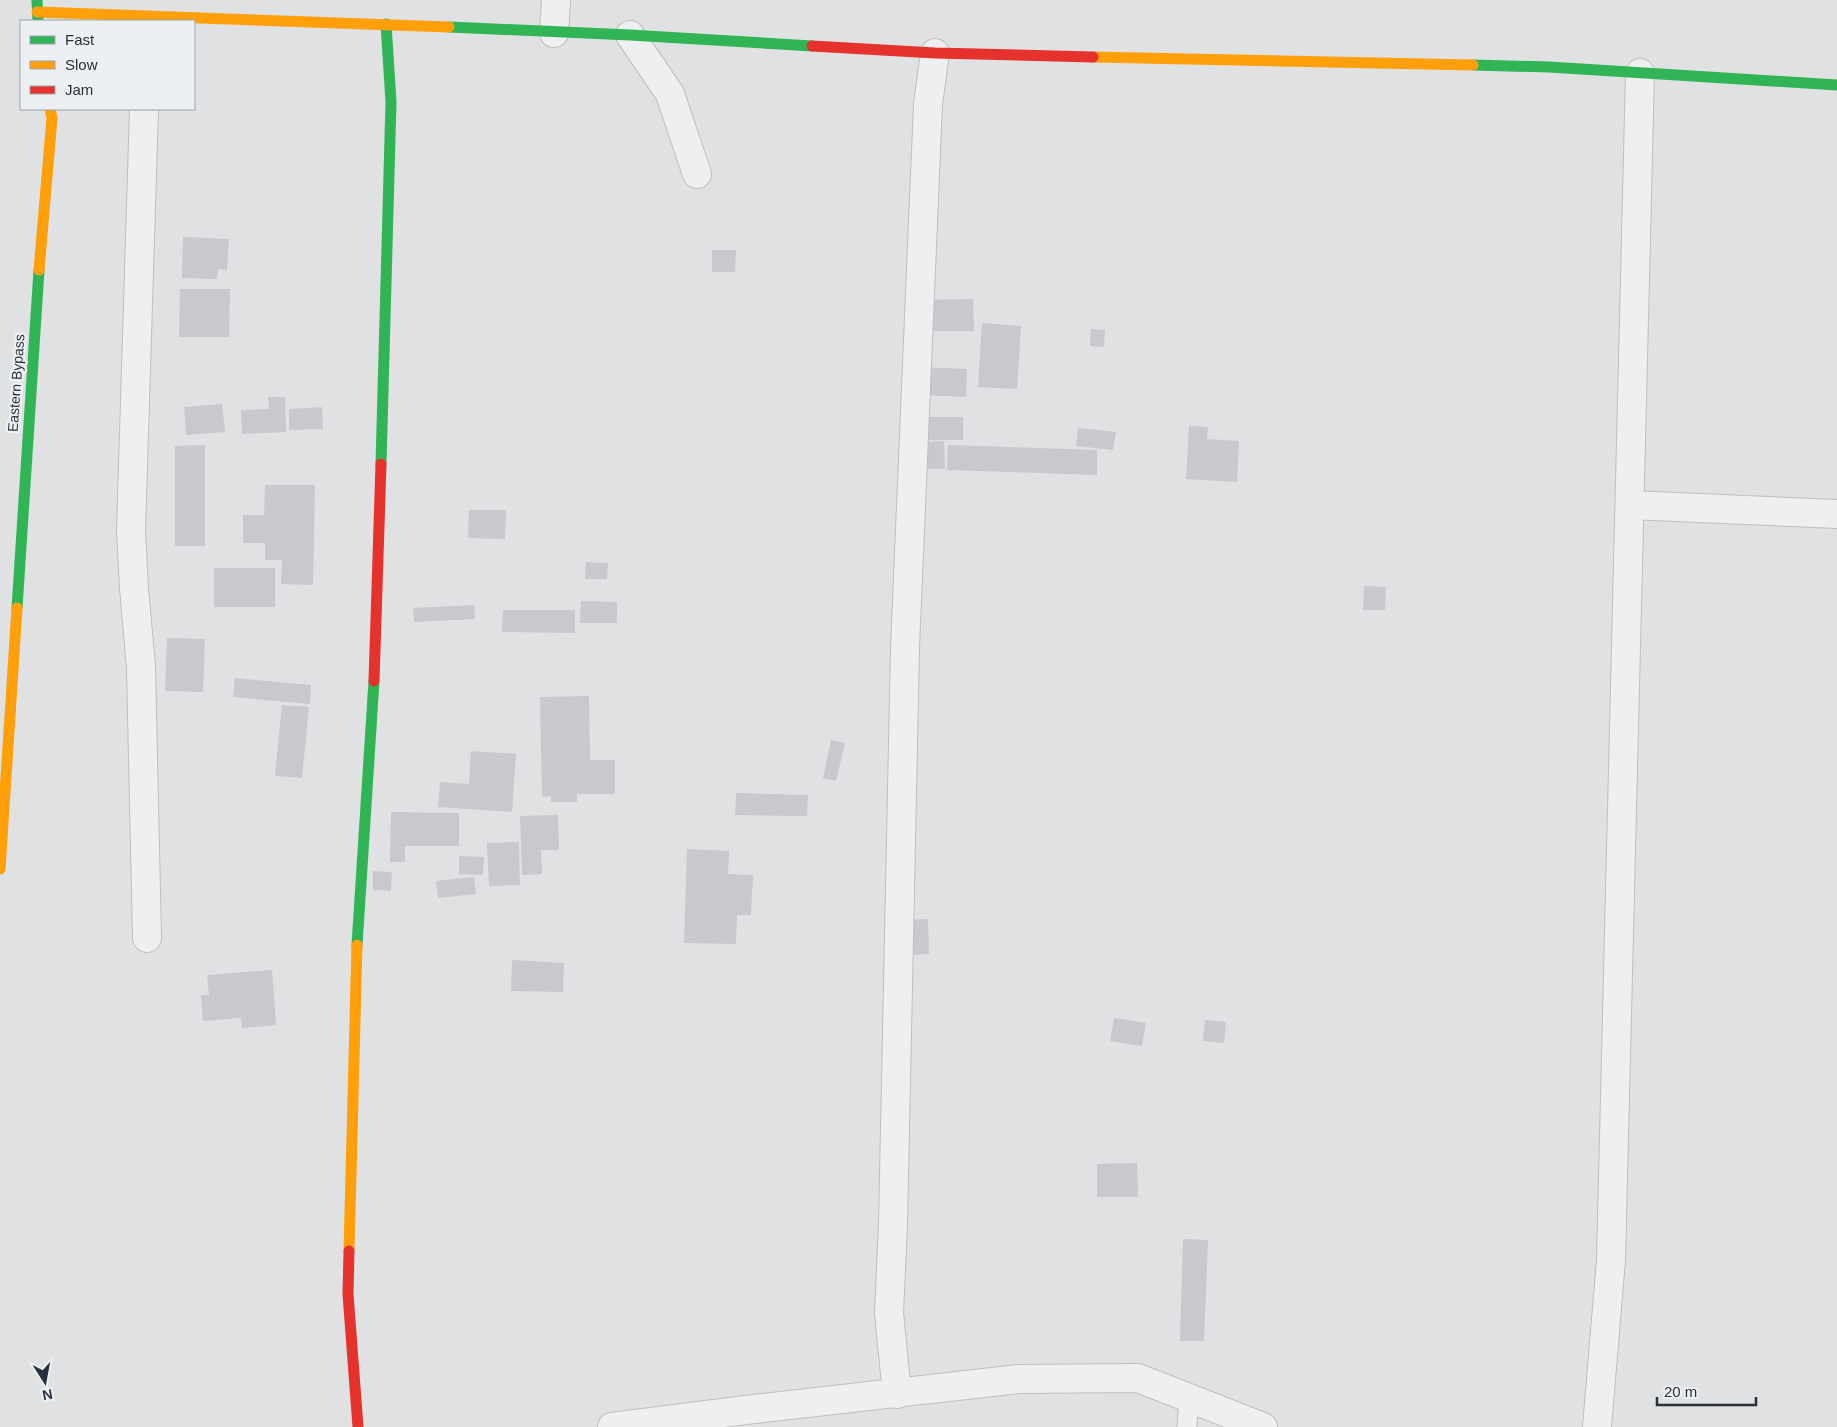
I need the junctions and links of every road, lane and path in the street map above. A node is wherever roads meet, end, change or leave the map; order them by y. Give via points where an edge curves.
1 (556, 0) edge
2 (37, 11) edge
3 (146, 18) edge
4 (386, 24) junction
5 (554, 33) junction
6 (630, 35) junction
7 (935, 53) junction
8 (1640, 73) junction
9 (1837, 86) edge
10 (50, 110) edge
11 (144, 110) edge
12 (697, 174) dead end
13 (1630, 505) junction
14 (1837, 514) edge
15 (0, 869) edge
16 (147, 938) dead end
17 (897, 1394) junction
18 (1189, 1398) junction
19 (747, 1418) edge
20 (358, 1427) edge
21 (612, 1427) edge
22 (1188, 1427) edge
23 (1263, 1427) edge
24 (1597, 1427) edge

1 - 5 street
2 - 3 street
3 - 4 street
4 - 5 street
4 - 20 street via 391,102 379,562 355,977 348,1294
5 - 6 street
6 - 7 street
6 - 12 street via 670,94
7 - 8 street via 1549,67
7 - 17 street via 928,104 905,648 889,1313
8 - 9 street
8 - 13 street
10 - 15 street, Eastern Bypass
11 - 16 street via 131,531 141,667
13 - 14 street
13 - 24 street via 1611,1260
17 - 18 street via 1019,1379 1138,1378
17 - 19 street
18 - 22 lane
18 - 23 street
19 - 21 street

